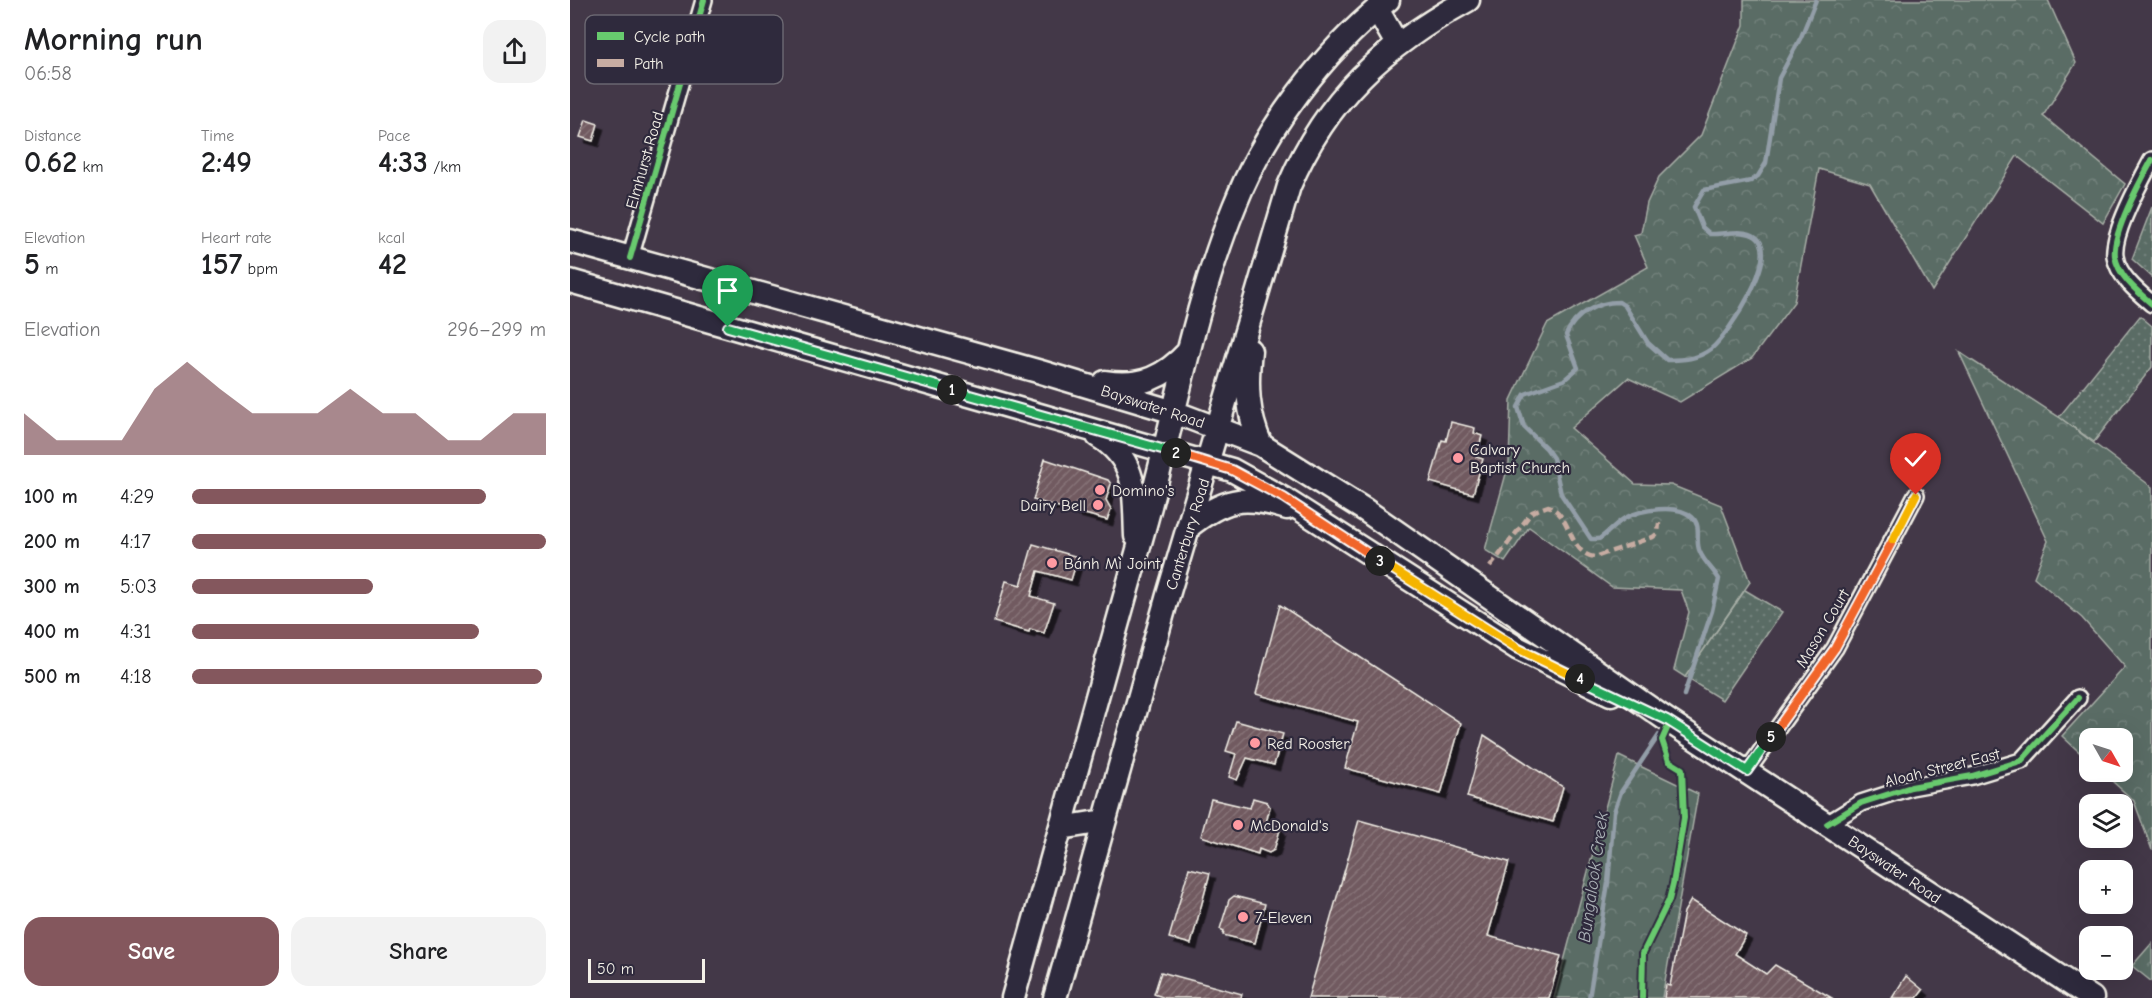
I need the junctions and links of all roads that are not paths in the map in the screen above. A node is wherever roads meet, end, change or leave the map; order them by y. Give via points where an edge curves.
1 (704, 0) edge
2 (1468, 0) edge
3 (1379, 3) edge
4 (700, 15) edge
5 (1397, 44) junction
6 (680, 84) edge
7 (2152, 160) edge
8 (570, 241) edge
9 (630, 258) junction
10 (570, 281) edge
11 (1257, 290) junction
12 (620, 295) junction
13 (2152, 304) edge
14 (1191, 350) junction
15 (1041, 372) junction
16 (1174, 412) junction
17 (1218, 427) junction
18 (1084, 428) junction
19 (1261, 445) junction
20 (1166, 450) junction
21 (1208, 463) junction
22 (1916, 495) dead end
23 (1314, 517) junction
24 (1188, 528) junction
25 (1137, 555) junction
26 (1543, 633) junction
27 (1525, 652) junction
28 (2078, 698) dead end
29 (1667, 720) junction
30 (1747, 771) junction
31 (1827, 824) junction
32 (1061, 828) junction
33 (1102, 830) junction
34 (1013, 998) edge
35 (1056, 998) edge
36 (2092, 998) edge

1 - 4 street, Elmhurst Road
2 - 5 main road, Canterbury Road
3 - 5 main road
3 - 14 main road via 1314,74 1255,164 1220,243
5 - 11 main road, Canterbury Road via 1350,86 1301,158
6 - 9 street, Elmhurst Road
7 - 13 street via 2120,231 2115,256 2125,277
8 - 9 main road, Bayswater Road
9 - 12 main road
9 - 15 main road, Bayswater Road
10 - 12 main road, Bayswater Road
11 - 17 main road, Canterbury Road
11 - 19 main road via 1247,393
12 - 18 main road, Bayswater Road
14 - 15 main road via 1165,374 1141,383 1119,385
14 - 16 main road
15 - 16 main road, Bayswater Road
16 - 17 main road, Bayswater Road
16 - 20 main road
17 - 19 main road, Bayswater Road
17 - 21 main road, Canterbury Road
18 - 20 main road, Bayswater Road
18 - 25 main road via 1111,446 1128,465
19 - 26 main road, Bayswater Road via 1334,489
20 - 21 main road, Bayswater Road
20 - 25 main road
21 - 23 main road, Bayswater Road via 1232,470
21 - 24 main road, Canterbury Road
22 - 30 street, Mason Court via 1835,648
23 - 24 main road via 1280,506 1238,501 1209,510
23 - 27 main road, Bayswater Road
24 - 33 main road, Canterbury Road
25 - 32 main road
26 - 27 main road
26 - 29 main road, Bayswater Road
27 - 29 main road, Bayswater Road
28 - 31 street, Aloah Street East via 2021,761 1861,803
29 - 30 main road, Bayswater Road
30 - 31 main road, Bayswater Road
31 - 36 main road, Bayswater Road
32 - 33 main road
32 - 34 main road
33 - 35 main road, Canterbury Road

